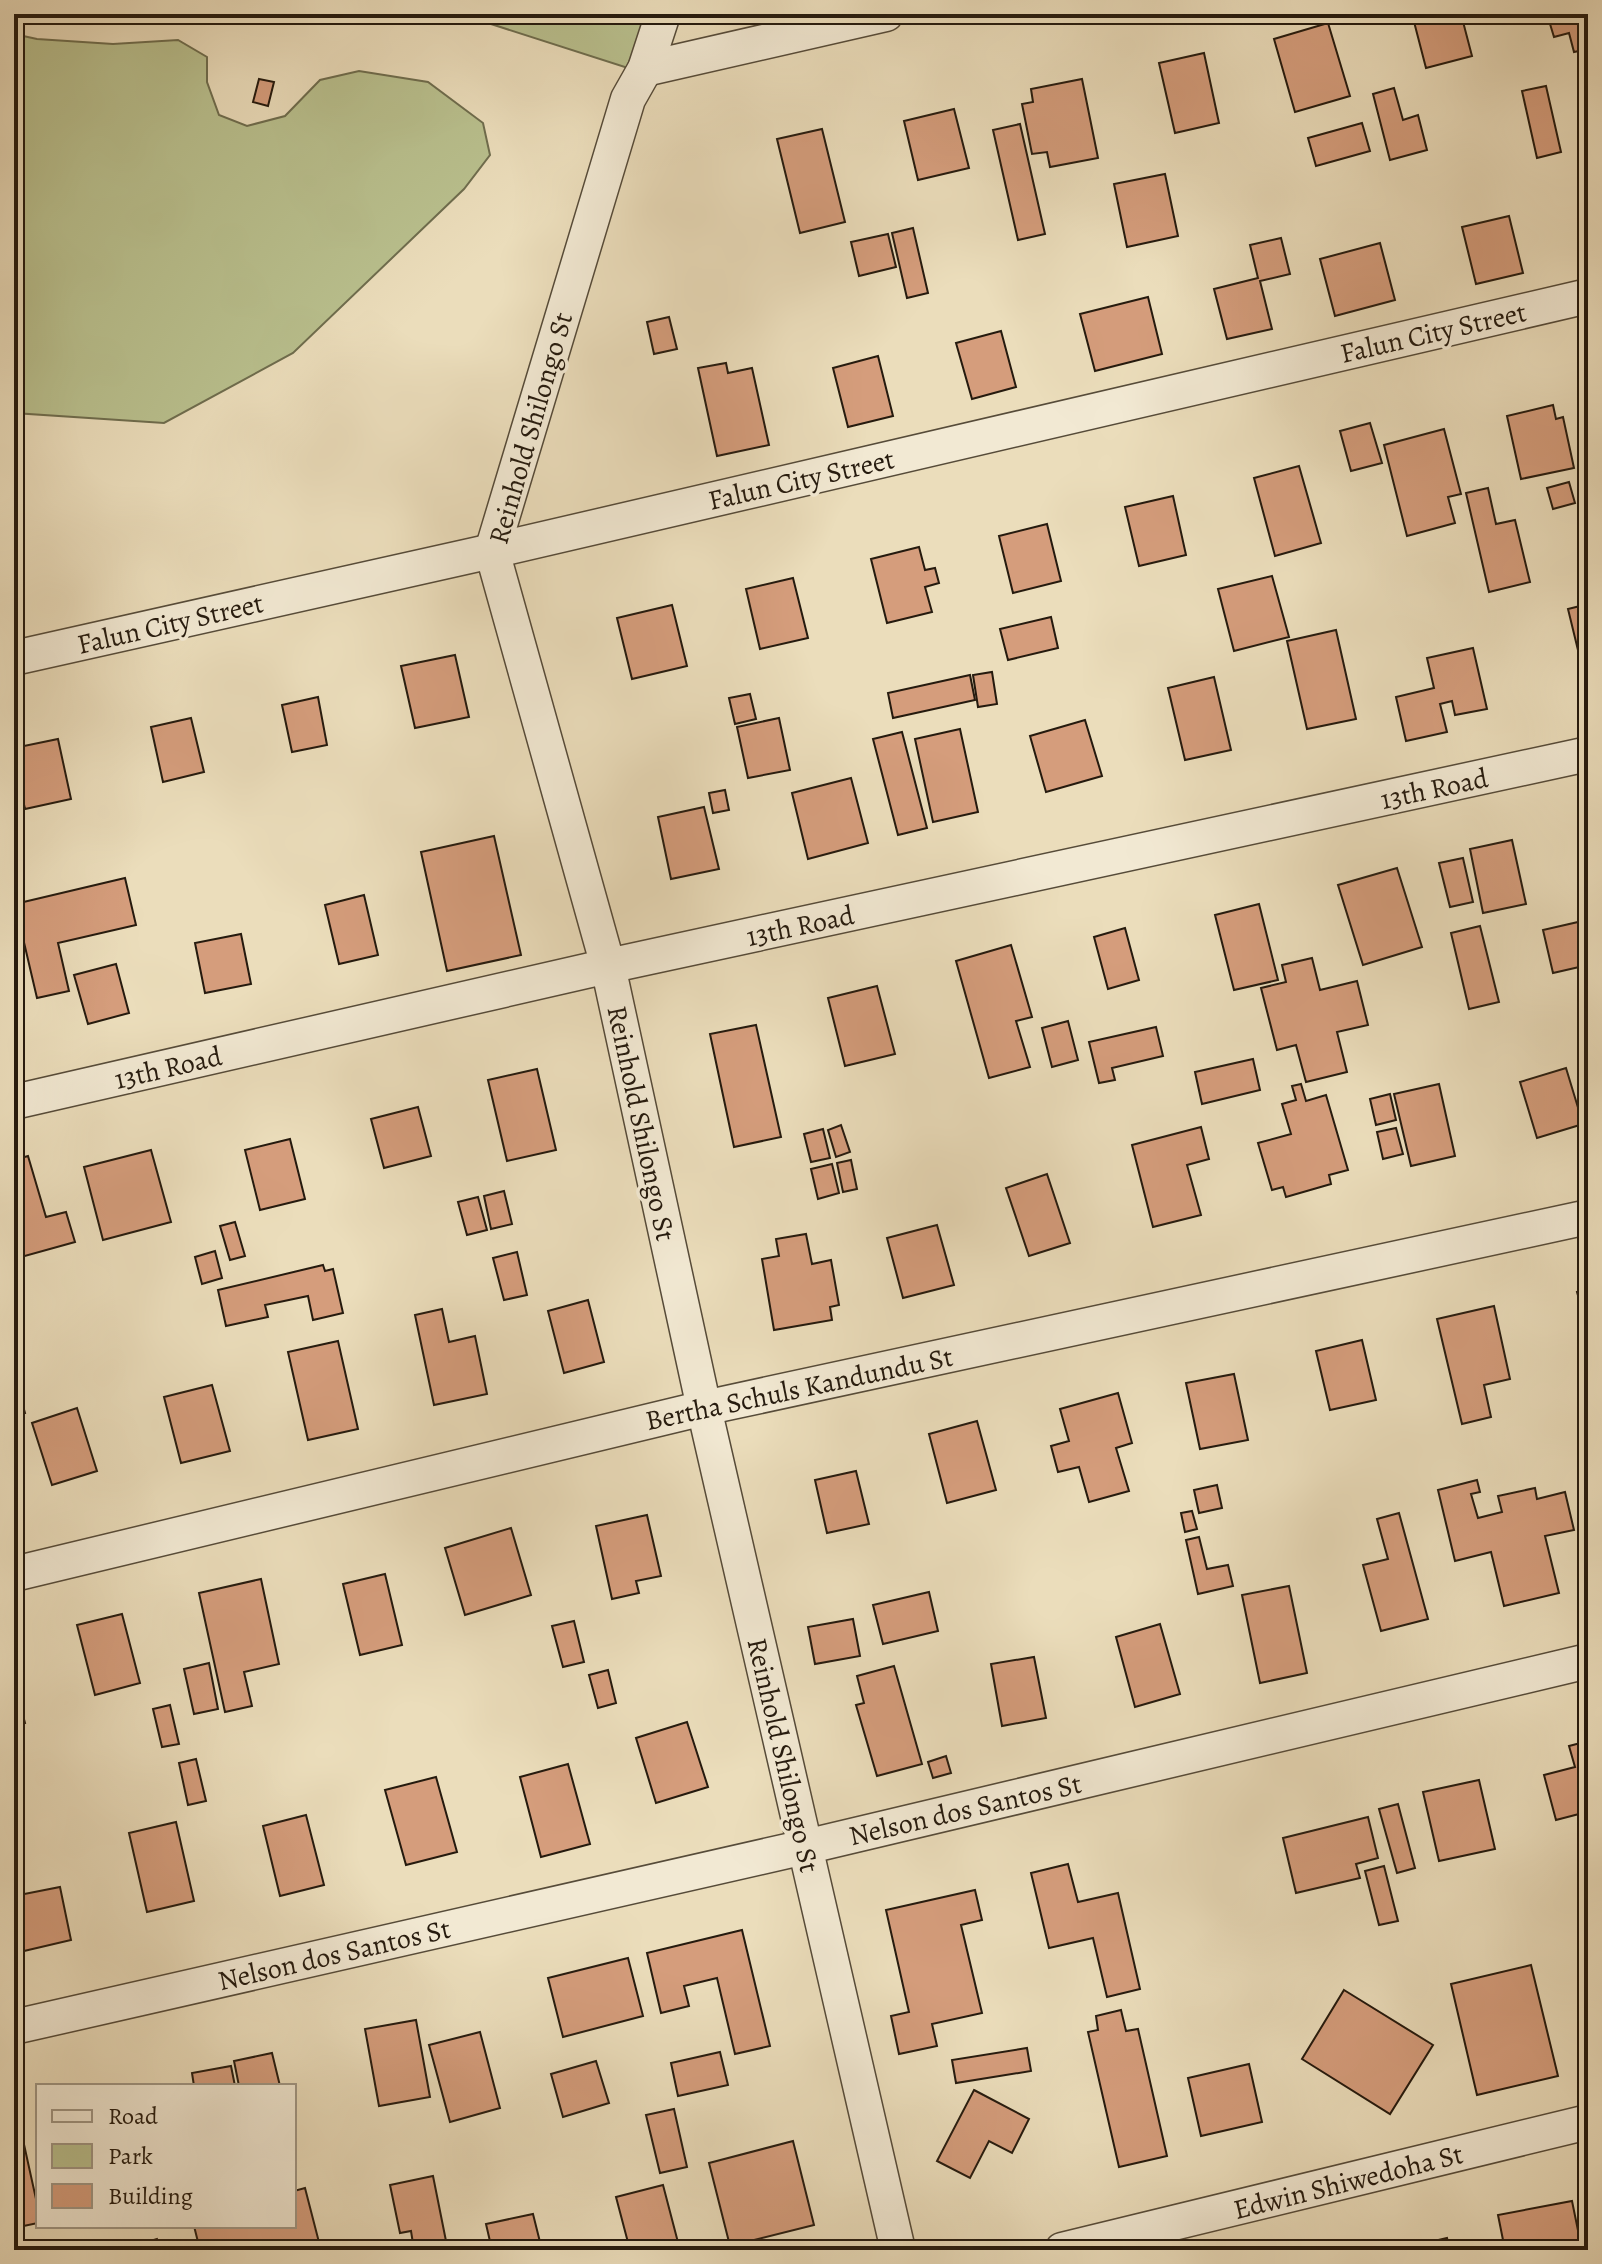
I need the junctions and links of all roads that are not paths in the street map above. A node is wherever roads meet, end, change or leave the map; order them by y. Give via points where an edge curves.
1 (663, 14) edge
2 (886, 14) edge
3 (645, 69) junction
4 (1588, 296) edge
5 (492, 551) junction
6 (14, 658) edge
7 (1588, 754) edge
8 (608, 966) junction
9 (14, 1102) edge
10 (1588, 1217) edge
11 (704, 1408) junction
12 (14, 1574) edge
13 (1588, 1661) edge
14 (805, 1847) junction
15 (14, 2027) edge
16 (1588, 2122) edge
17 (898, 2250) edge
18 (1062, 2250) edge

1 - 3 street, Reinhold Shilongo St
2 - 3 street
3 - 5 street, Reinhold Shilongo St via 628,99
4 - 5 street, Falun City Street
5 - 6 street, Falun City Street
5 - 8 street, Reinhold Shilongo St
7 - 8 street, 13th Road
8 - 9 street, 13th Road
8 - 11 street, Reinhold Shilongo St
10 - 11 street, Bertha Schuls Kandundu St
11 - 12 street, Bertha Schuls Kandundu St
11 - 14 street, Reinhold Shilongo St
13 - 14 street, Nelson dos Santos St
14 - 15 street, Nelson dos Santos St
14 - 17 street, Reinhold Shilongo St
16 - 18 street, Edwin Shiwedoha St

